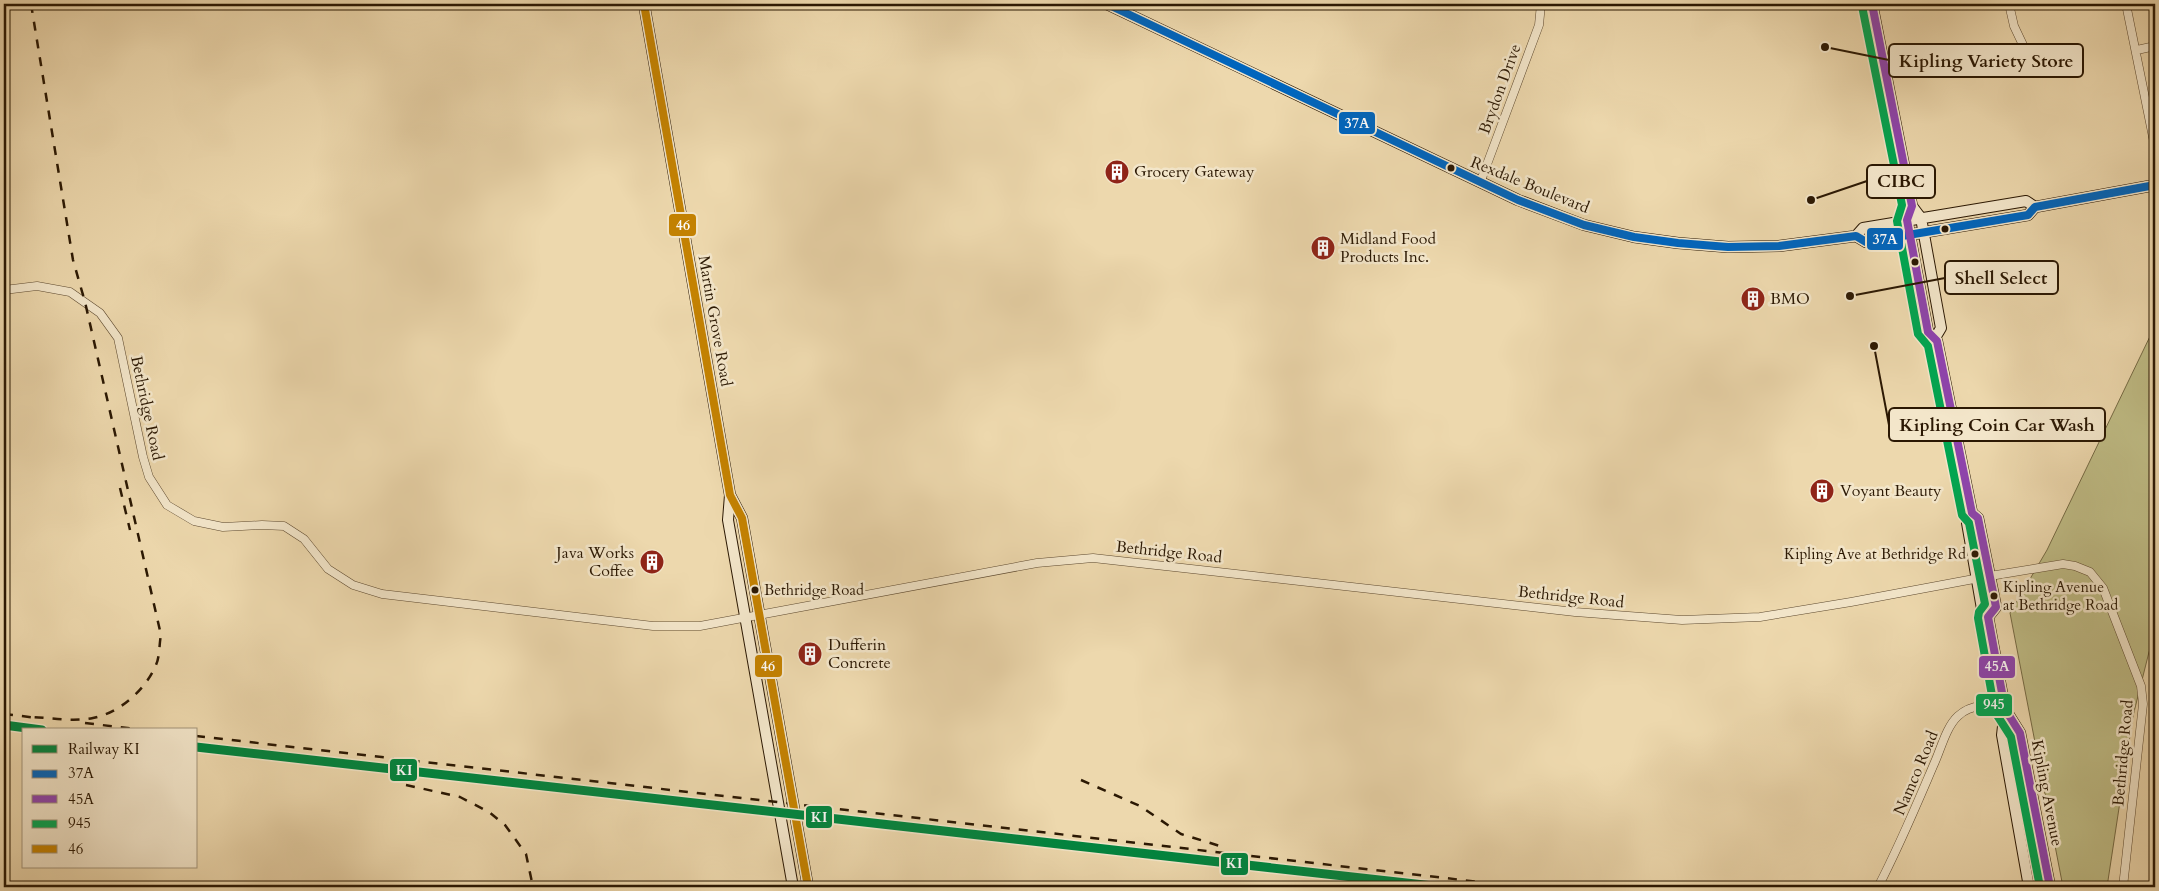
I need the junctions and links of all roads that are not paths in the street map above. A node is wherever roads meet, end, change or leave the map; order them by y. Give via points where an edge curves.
1 (644, 4) edge
2 (1107, 4) edge
3 (1541, 4) edge
4 (1872, 4) edge
5 (2009, 4) edge
6 (2126, 4) edge
7 (2023, 45) dead end
8 (2155, 46) edge
9 (2137, 50) junction
10 (2155, 147) edge
11 (1480, 182) junction
12 (2155, 185) edge
13 (1912, 206) junction
14 (2034, 206) junction
15 (1921, 218) junction
16 (1907, 220) junction
17 (1923, 232) junction
18 (1910, 235) junction
19 (1856, 236) junction
20 (4, 290) edge
21 (1936, 338) junction
22 (730, 495) junction
23 (1972, 513) junction
24 (1990, 576) junction
25 (1977, 578) junction
26 (760, 614) junction
27 (746, 617) junction
28 (1988, 617) junction
29 (2005, 709) junction
30 (793, 887) edge
31 (808, 887) edge
32 (1878, 887) edge
33 (2030, 887) edge
34 (2050, 887) edge
35 (2124, 887) edge

1 - 22 main road, Martin Grove Road
2 - 11 main road, Rexdale Boulevard
3 - 11 street, Brydon Drive via 1539,25
4 - 13 main road, Kipling Avenue
5 - 7 street
6 - 9 street
8 - 9 street
9 - 10 street
11 - 19 main road, Rexdale Boulevard via 1541,210 1584,225 1678,244 1728,248 1779,246
12 - 14 main road, Rexdale Boulevard
13 - 15 main road, Kipling Avenue
13 - 16 main road
14 - 15 main road, Rexdale Boulevard via 2026,201
14 - 17 main road, Rexdale Boulevard via 2028,215
15 - 16 main road, Rexdale Boulevard
15 - 17 main road, Kipling Avenue
16 - 18 main road, Kipling Avenue
16 - 19 main road, Rexdale Boulevard via 1863,228
17 - 18 main road, Rexdale Boulevard
17 - 21 main road, Kipling Avenue via 1941,328
18 - 19 main road, Rexdale Boulevard via 1866,242
18 - 21 main road, Kipling Avenue via 1928,332
20 - 27 street, Bethridge Road via 37,286 70,292 100,313 118,338 149,478 167,505 194,521 223,527 284,526 304,539 328,569 353,585 382,594 654,626 700,626
21 - 23 main road, Kipling Avenue
22 - 26 main road, Martin Grove Road via 742,518
22 - 27 main road, Martin Grove Road via 728,520
23 - 24 main road, Kipling Avenue via 1978,518
23 - 25 main road, Kipling Avenue via 1967,523
24 - 25 street, Bethridge Road
24 - 28 main road, Kipling Avenue via 1996,607
24 - 35 street, Bethridge Road via 2063,564 2090,572 2103,588 2141,686 2143,704
25 - 26 street, Bethridge Road via 1784,613 1682,620 1575,612 1093,558 1037,563
25 - 28 main road, Kipling Avenue via 1982,609
26 - 27 street, Bethridge Road
26 - 31 main road, Martin Grove Road
27 - 30 main road, Martin Grove Road
28 - 29 main road, Kipling Avenue
29 - 32 street, Namco Road via 1988,704 1957,716
29 - 33 main road, Kipling Avenue via 2002,735
29 - 34 main road, Kipling Avenue via 2020,734

